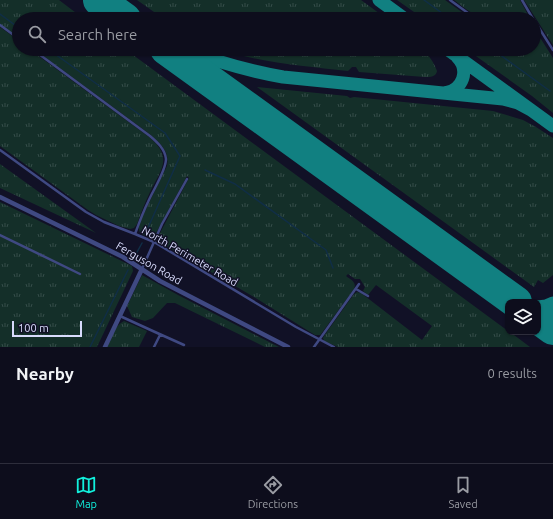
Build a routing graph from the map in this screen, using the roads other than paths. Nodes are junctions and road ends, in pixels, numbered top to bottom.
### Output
1 (450, 0) edge
2 (522, 0) edge
3 (466, 12) edge
4 (529, 12) edge
5 (0, 26) edge
6 (12, 34) edge
7 (542, 34) edge
8 (553, 50) edge
9 (41, 56) edge
10 (0, 150) edge
11 (187, 179) dead end
12 (0, 197) edge
13 (135, 234) junction
14 (0, 235) edge
15 (154, 242) junction
16 (142, 269) junction
17 (80, 274) dead end
18 (359, 284) dead end
19 (356, 288) junction
20 (368, 296) dead end
21 (120, 316) junction
22 (160, 335) junction
23 (319, 340) junction
24 (184, 345) dead end
25 (105, 347) edge
26 (154, 347) edge
27 (288, 347) edge
28 (314, 347) edge
29 (334, 347) edge

1 - 3 lane
2 - 4 lane
5 - 6 lane
7 - 8 lane
9 - 13 lane
10 - 13 lane, North Perimeter Road
11 - 15 lane
12 - 16 street, Ferguson Road
13 - 15 lane, North Perimeter Road
14 - 17 lane
15 - 16 lane
15 - 23 lane, North Perimeter Road
16 - 21 street
16 - 27 street, Ferguson Road
18 - 19 lane
19 - 20 lane
19 - 23 lane
21 - 22 lane
21 - 25 street
22 - 24 lane
22 - 26 lane
23 - 28 lane
23 - 29 lane, North Perimeter Road

